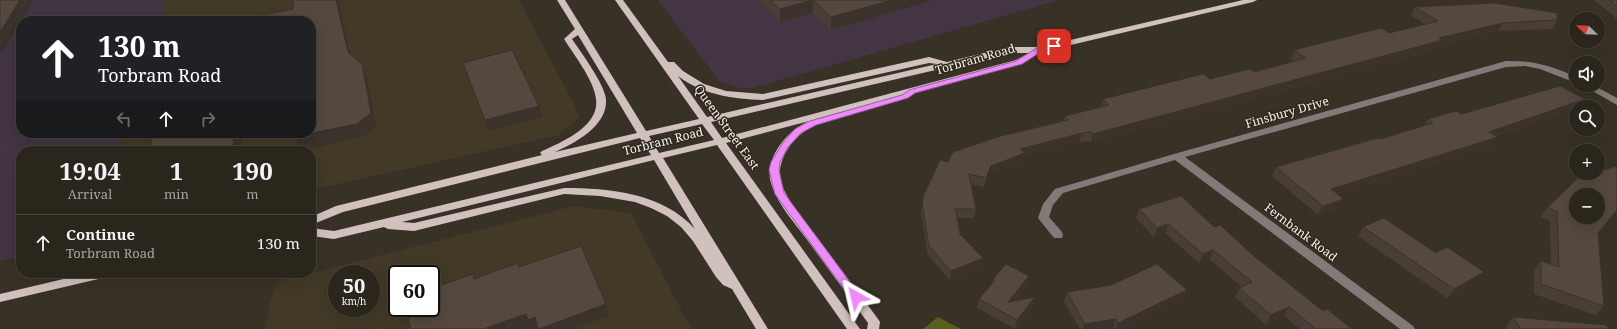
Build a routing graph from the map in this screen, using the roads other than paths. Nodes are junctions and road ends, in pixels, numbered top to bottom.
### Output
1 (561, 0) edge
2 (619, 0) edge
3 (1253, 0) edge
4 (579, 30) junction
5 (643, 34) junction
6 (1040, 50) junction
7 (948, 64) junction
8 (1569, 77) edge
9 (912, 92) junction
10 (1599, 92) edge
11 (1617, 102) edge
12 (705, 120) junction
13 (643, 135) junction
14 (720, 141) junction
15 (1177, 156) junction
16 (656, 157) junction
17 (471, 176) junction
18 (316, 219) edge
19 (378, 224) junction
20 (316, 233) edge
21 (1058, 235) dead end
22 (86, 278) edge
23 (737, 286) junction
24 (0, 298) edge
25 (762, 329) edge
26 (854, 329) edge
27 (873, 329) edge
28 (1409, 329) edge

1 - 4 main road
2 - 5 main road, Queen Street East
3 - 6 main road, Torbram Road
4 - 13 main road
4 - 17 main road
5 - 7 main road
5 - 12 main road, Queen Street East
6 - 7 main road, Torbram Road
6 - 9 main road, Torbram Road
7 - 12 main road, Torbram Road
8 - 15 street, Finsbury Drive
9 - 14 main road, Torbram Road
9 - 27 main road
10 - 11 street
12 - 13 main road, Torbram Road
12 - 14 main road, Queen Street East
13 - 16 main road
13 - 17 main road, Torbram Road
14 - 16 main road, Torbram Road
14 - 26 main road, Queen Street East
15 - 21 street, Finsbury Drive
15 - 28 street, Fernbank Road
16 - 19 main road, Torbram Road
16 - 23 main road
17 - 18 main road, Torbram Road
19 - 20 main road, Torbram Road
19 - 23 main road
22 - 24 main road
23 - 25 main road

